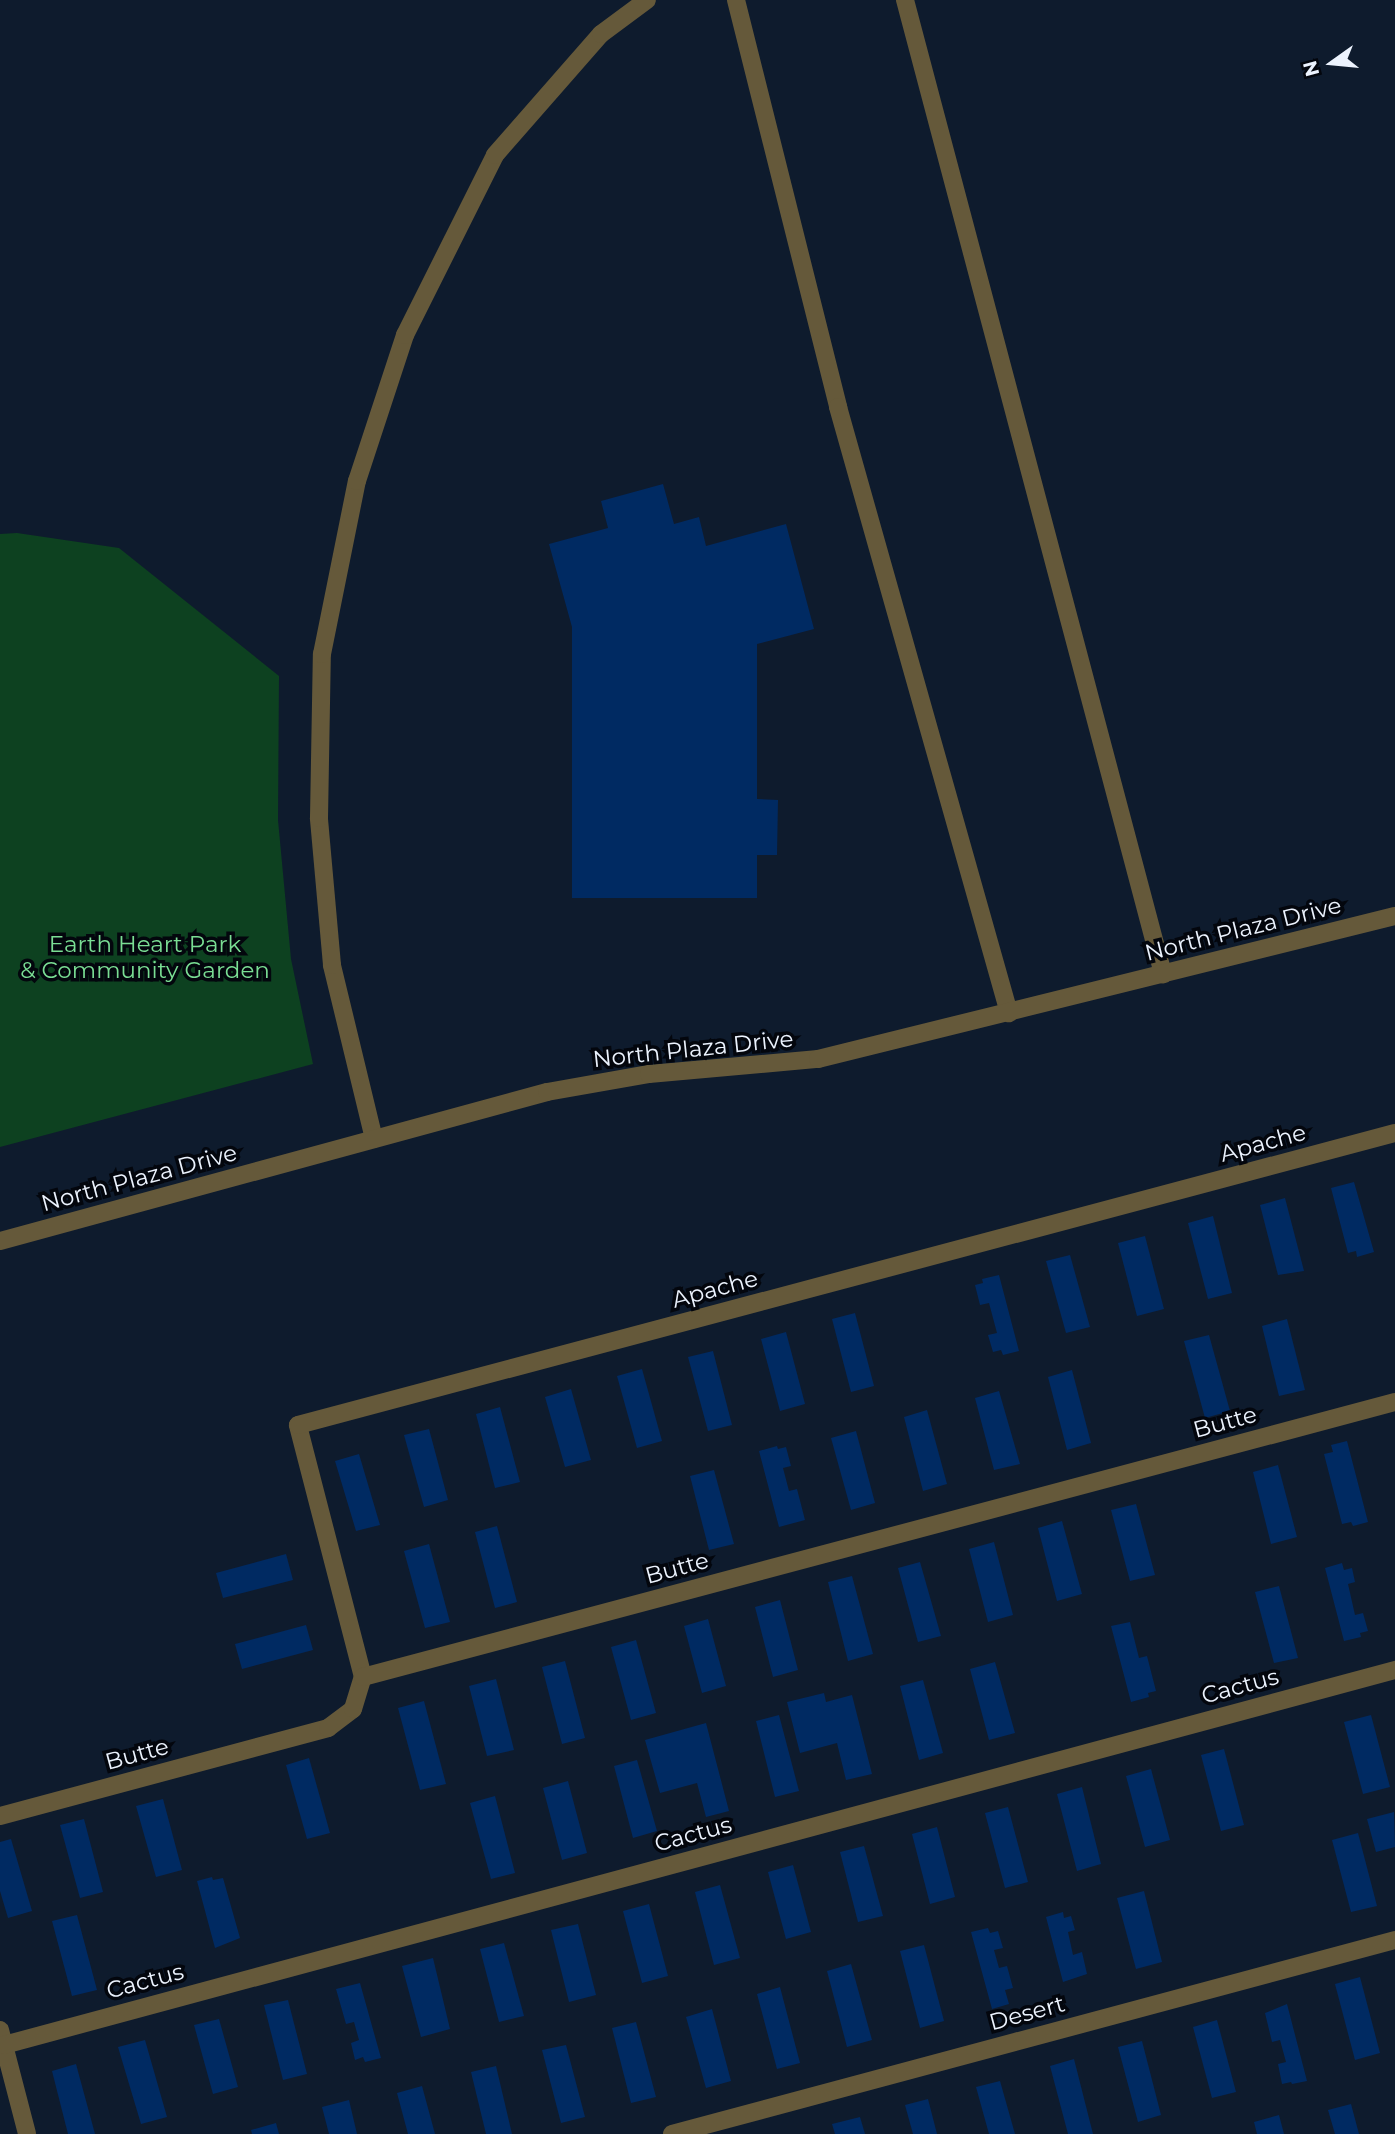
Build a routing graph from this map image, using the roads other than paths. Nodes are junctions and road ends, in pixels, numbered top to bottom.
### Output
1 (647, 0) edge
2 (736, 0) edge
3 (905, 0) edge
4 (1395, 915) edge
5 (1163, 974) junction
6 (1009, 1013) junction
7 (1395, 1133) edge
8 (374, 1139) junction
9 (0, 1241) edge
10 (1395, 1402) edge
11 (1395, 1670) edge
12 (363, 1677) junction
13 (0, 1816) edge
14 (1395, 1940) edge
15 (2, 2038) edge
16 (27, 2134) edge
17 (672, 2134) edge

1 - 8 street
2 - 6 street
3 - 5 street
4 - 5 street, North Plaza Drive
5 - 6 street, North Plaza Drive
6 - 8 street, North Plaza Drive
7 - 12 street, Apache
8 - 9 street, North Plaza Drive
10 - 12 street, Butte
11 - 15 street, Cactus
12 - 13 street, Butte
14 - 17 street, Desert
15 - 16 street

